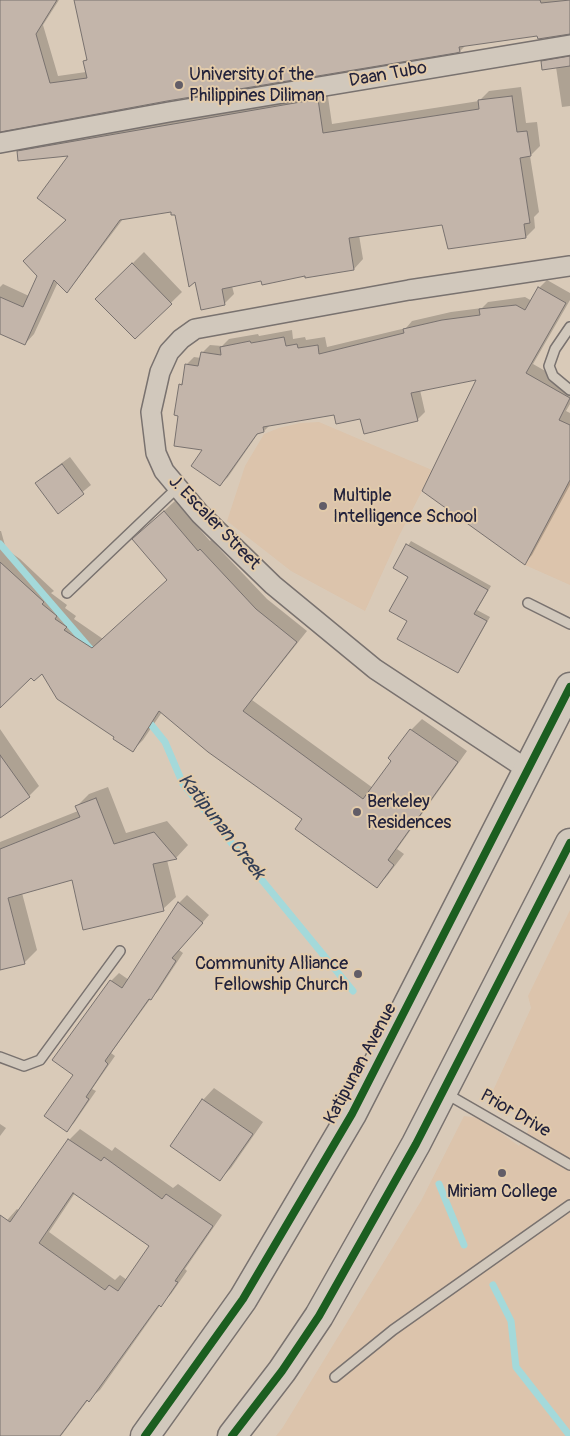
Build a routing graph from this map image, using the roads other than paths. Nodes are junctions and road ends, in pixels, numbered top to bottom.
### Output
1 (570, 44) edge
2 (0, 144) edge
3 (570, 266) edge
4 (570, 327) edge
5 (570, 390) edge
6 (177, 488) junction
7 (67, 593) dead end
8 (528, 603) dead end
9 (570, 624) edge
10 (570, 686) edge
11 (528, 770) junction
12 (570, 843) edge
13 (120, 951) dead end
14 (0, 1056) edge
15 (443, 1091) junction
16 (570, 1166) edge
17 (570, 1205) edge
18 (335, 1377) dead end
19 (145, 1436) edge
20 (232, 1436) edge

1 - 2 street, Daan Tubo
3 - 6 street, J. Escaler Street
4 - 5 lane
6 - 7 lane
6 - 11 street, J. Escaler Street
8 - 9 lane
10 - 11 main road, Katipunan Avenue
11 - 19 main road, Katipunan Avenue
12 - 15 main road
13 - 14 lane
15 - 16 lane, Prior Drive
15 - 20 main road
17 - 18 lane

